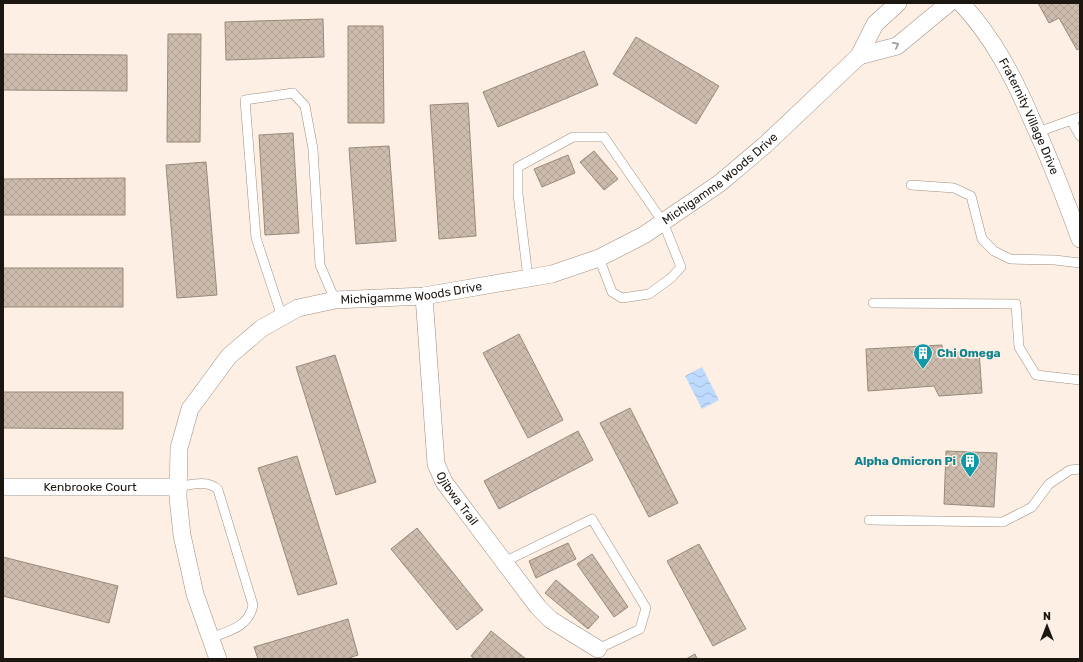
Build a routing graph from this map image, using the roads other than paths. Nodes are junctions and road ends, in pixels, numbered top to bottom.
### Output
1 (898, 3) edge
2 (950, 3) edge
3 (961, 3) edge
4 (859, 56) junction
5 (1080, 117) edge
6 (1071, 120) junction
7 (1038, 132) junction
8 (1080, 136) edge
9 (912, 185) dead end
10 (663, 222) junction
11 (1080, 238) edge
12 (600, 258) junction
13 (1080, 263) edge
14 (528, 278) junction
15 (424, 296) junction
16 (334, 300) junction
17 (874, 303) dead end
18 (282, 317) junction
19 (1080, 380) edge
20 (1080, 469) edge
21 (3, 486) edge
22 (178, 487) junction
23 (869, 520) dead end
24 (504, 562) junction
25 (210, 638) junction
26 (598, 649) joint
27 (218, 659) edge

1 - 4 street, Michigamme Woods Drive
4 -> 2 street, Michigamme Woods Drive
3 - 7 street, Fraternity Village Drive
4 - 10 street, Michigamme Woods Drive
5 - 6 lane
6 - 7 lane
6 - 8 lane
7 - 11 street, Fraternity Village Drive
9 - 13 lane
10 - 12 street, Michigamme Woods Drive
10 - 12 lane
10 - 14 lane
12 - 14 street, Michigamme Woods Drive
14 - 15 street, Michigamme Woods Drive
15 - 16 street, Michigamme Woods Drive
15 - 24 street, Ojibwa Trail
16 - 18 street, Michigamme Woods Drive
16 - 18 lane
17 - 19 lane
18 - 22 street, Michigamme Woods Drive
20 - 23 lane
21 - 22 street, Kenbrooke Court
22 - 25 street, Michigamme Woods Drive
22 - 25 lane
24 - 26 street, Ojibwa Trail
24 - 26 lane
25 - 27 street, Michigamme Woods Drive

